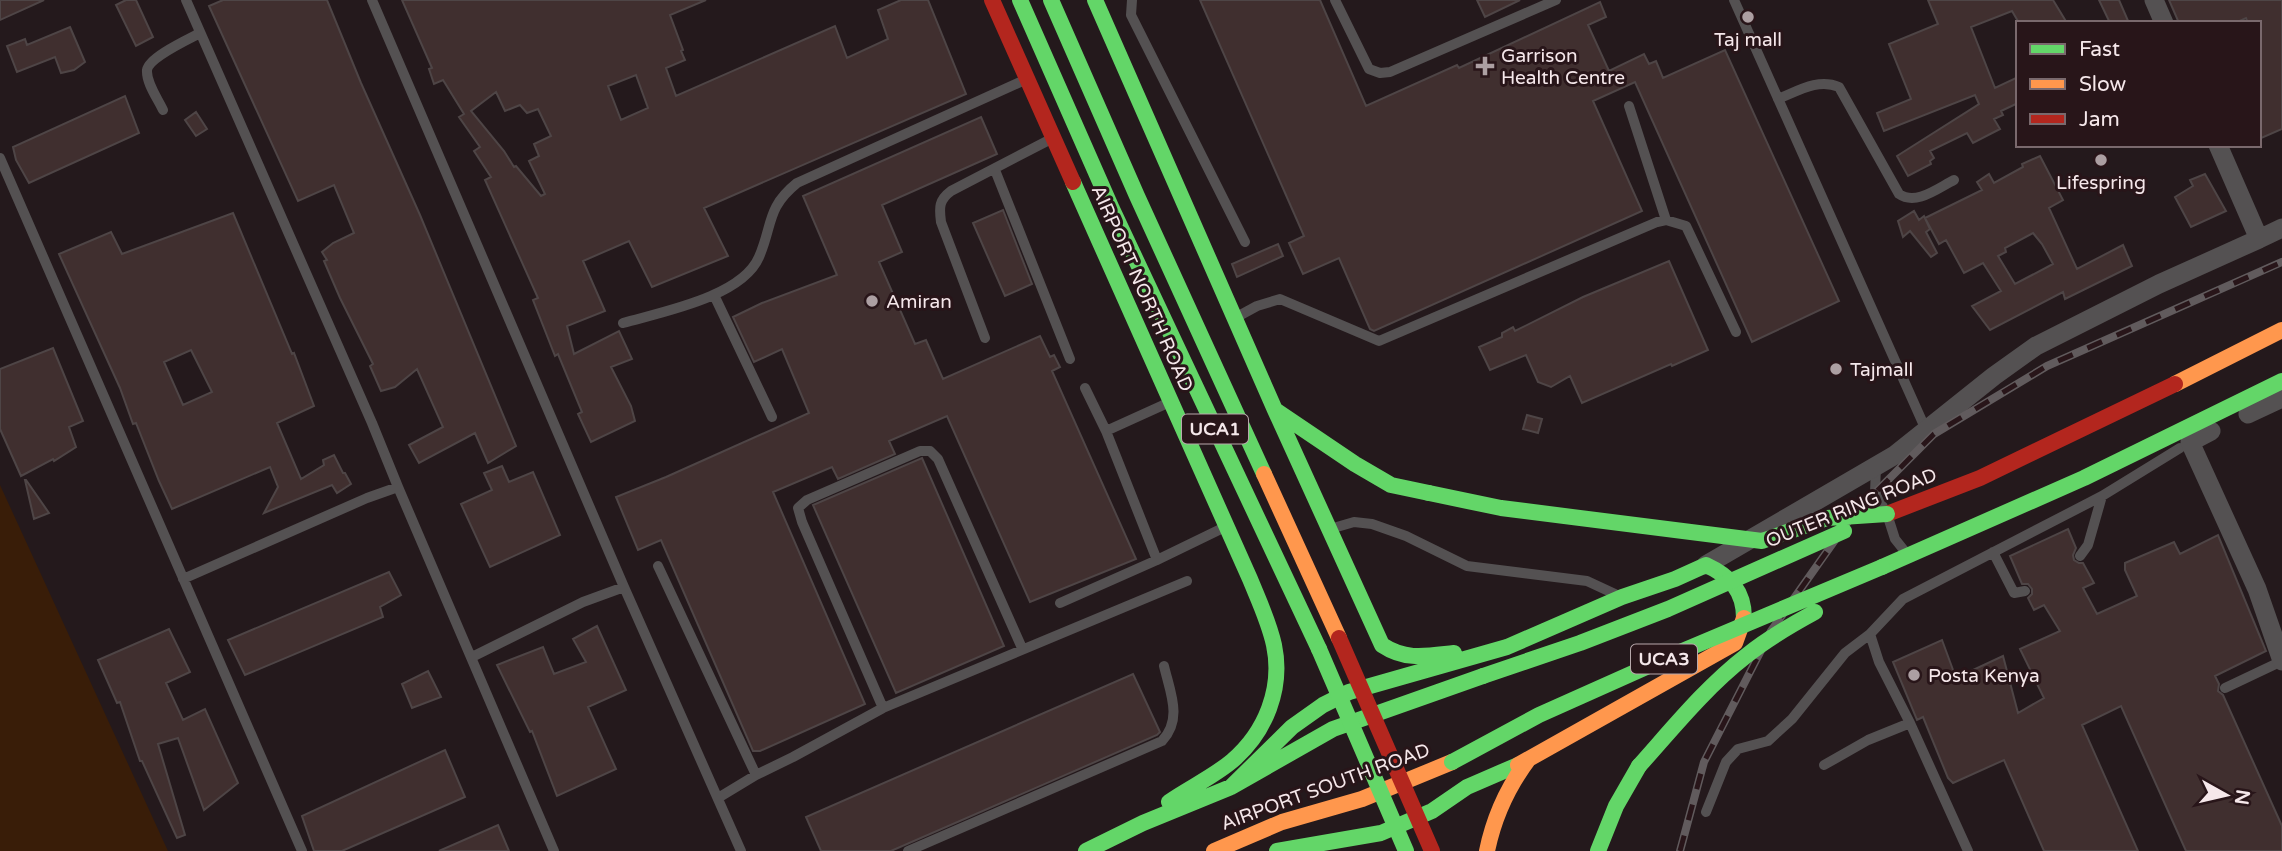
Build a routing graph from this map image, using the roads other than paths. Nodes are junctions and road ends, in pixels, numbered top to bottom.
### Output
1 (372, 0) edge
2 (992, 0) edge
3 (1020, 0) edge
4 (1051, 0) edge
5 (1095, 0) edge
6 (1132, 0) edge
7 (1335, 0) edge
8 (1556, 0) edge
9 (1734, 0) edge
10 (2154, 0) edge
11 (188, 1) edge
12 (2163, 21) edge
13 (200, 33) junction
14 (1028, 79) junction
15 (1778, 99) junction
16 (1629, 106) dead end
17 (163, 110) dead end
18 (1054, 138) junction
19 (2219, 147) edge
20 (0, 158) edge
21 (995, 170) junction
22 (1954, 180) dead end
23 (1666, 220) junction
24 (2282, 228) edge
25 (2259, 239) junction
26 (1245, 242) dead end
27 (714, 295) junction
28 (1235, 318) junction
29 (623, 323) dead end
30 (2282, 330) edge
31 (1736, 332) dead end
32 (985, 338) dead end
33 (1070, 359) dead end
34 (2282, 381) edge
35 (1086, 388) dead end
36 (2282, 398) edge
37 (1171, 401) junction
38 (1275, 410) junction
39 (772, 416) dead end
40 (1926, 430) junction
41 (1106, 431) junction
42 (2190, 442) junction
43 (1876, 465) junction
44 (398, 487) junction
45 (2102, 496) junction
46 (1886, 514) junction
47 (1226, 526) junction
48 (1329, 529) junction
49 (1993, 552) junction
50 (1909, 556) junction
51 (2080, 556) dead end
52 (1157, 560) junction
53 (1706, 565) junction
54 (658, 566) dead end
55 (1882, 567) junction
56 (184, 579) junction
57 (1187, 581) dead end
58 (624, 587) junction
59 (2025, 591) dead end
60 (1622, 597) junction
61 (1060, 603) dead end
62 (1870, 634) junction
63 (1507, 647) junction
64 (1022, 648) junction
65 (472, 657) junction
66 (2282, 661) edge
67 (1164, 666) dead end
68 (2225, 688) dead end
69 (1426, 696) joint
70 (883, 708) junction
71 (1910, 723) junction
72 (1528, 760) junction
73 (1824, 765) dead end
74 (757, 775) junction
75 (1231, 787) junction
76 (718, 798) junction
77 (1706, 812) dead end
78 (1143, 823) junction
79 (302, 851) edge
80 (554, 851) edge
81 (741, 851) edge
82 (908, 851) edge
83 (1086, 851) edge
84 (1214, 851) edge
85 (1277, 851) edge
86 (1406, 851) edge
87 (1432, 851) edge
88 (1487, 851) edge
89 (1598, 851) edge
90 (1968, 851) edge

1 - 58 lane
2 - 14 main road, AIRPORT NORTH ROAD / UCA1
3 - 86 main road, AIRPORT NORTH ROAD / UCA1, bridge
4 - 87 main road, AIRPORT NORTH ROAD / UCA1, bridge
5 - 28 main road, UCA1
6 - 26 lane
7 - 8 lane
9 - 15 lane
10 - 12 street
11 - 13 lane
13 - 17 lane
13 - 44 lane
14 - 18 main road, AIRPORT NORTH ROAD / UCA1
14 - 27 lane
15 - 22 lane
15 - 40 lane
16 - 23 lane
18 - 21 lane
18 - 37 main road, AIRPORT NORTH ROAD / UCA1
19 - 25 street
20 - 56 lane
21 - 32 lane
21 - 33 lane
23 - 28 lane
23 - 31 lane
24 - 25 street
25 - 40 street
27 - 29 lane
27 - 39 lane
28 - 38 main road, UCA1
30 - 46 main road, OUTER RING ROAD / UCA3
34 - 50 main road, UCA3
35 - 41 lane
36 - 42 street
37 - 41 lane
37 - 47 main road, AIRPORT NORTH ROAD / UCA1
38 - 46 main road, bridge
38 - 48 main road, UCA1
40 - 43 street
41 - 52 lane
42 - 45 lane
42 - 66 street
43 - 46 lane
43 - 53 street
44 - 56 lane
44 - 65 lane
45 - 49 lane
45 - 51 lane
46 - 50 lane
46 - 69 main road, OUTER RING ROAD / UCA3, bridge
47 - 52 lane
47 - 78 main road, AIRPORT NORTH ROAD / UCA1
48 - 60 lane
48 - 63 main road, UCA1
49 - 59 lane
49 - 62 lane
50 - 55 main road, UCA3
52 - 61 lane
53 - 60 main road, UCA1
53 - 72 main road
54 - 74 lane
55 - 84 main road, AIRPORT SOUTH ROAD / UCA3, bridge
55 - 89 main road, bridge
56 - 79 lane
57 - 64 lane
58 - 65 lane
58 - 76 lane
60 - 63 main road, UCA1
62 - 71 lane
62 - 77 lane
63 - 75 main road
64 - 70 lane
64 - 70 lane
65 - 80 lane
66 - 68 lane
67 - 82 lane
69 - 75 main road, AIRPORT SOUTH ROAD / UCA3
70 - 74 lane
71 - 73 lane
71 - 90 lane
72 - 85 main road
72 - 88 main road
74 - 76 lane
75 - 78 main road, AIRPORT SOUTH ROAD / UCA3
76 - 81 lane
78 - 83 main road, AIRPORT SOUTH ROAD

